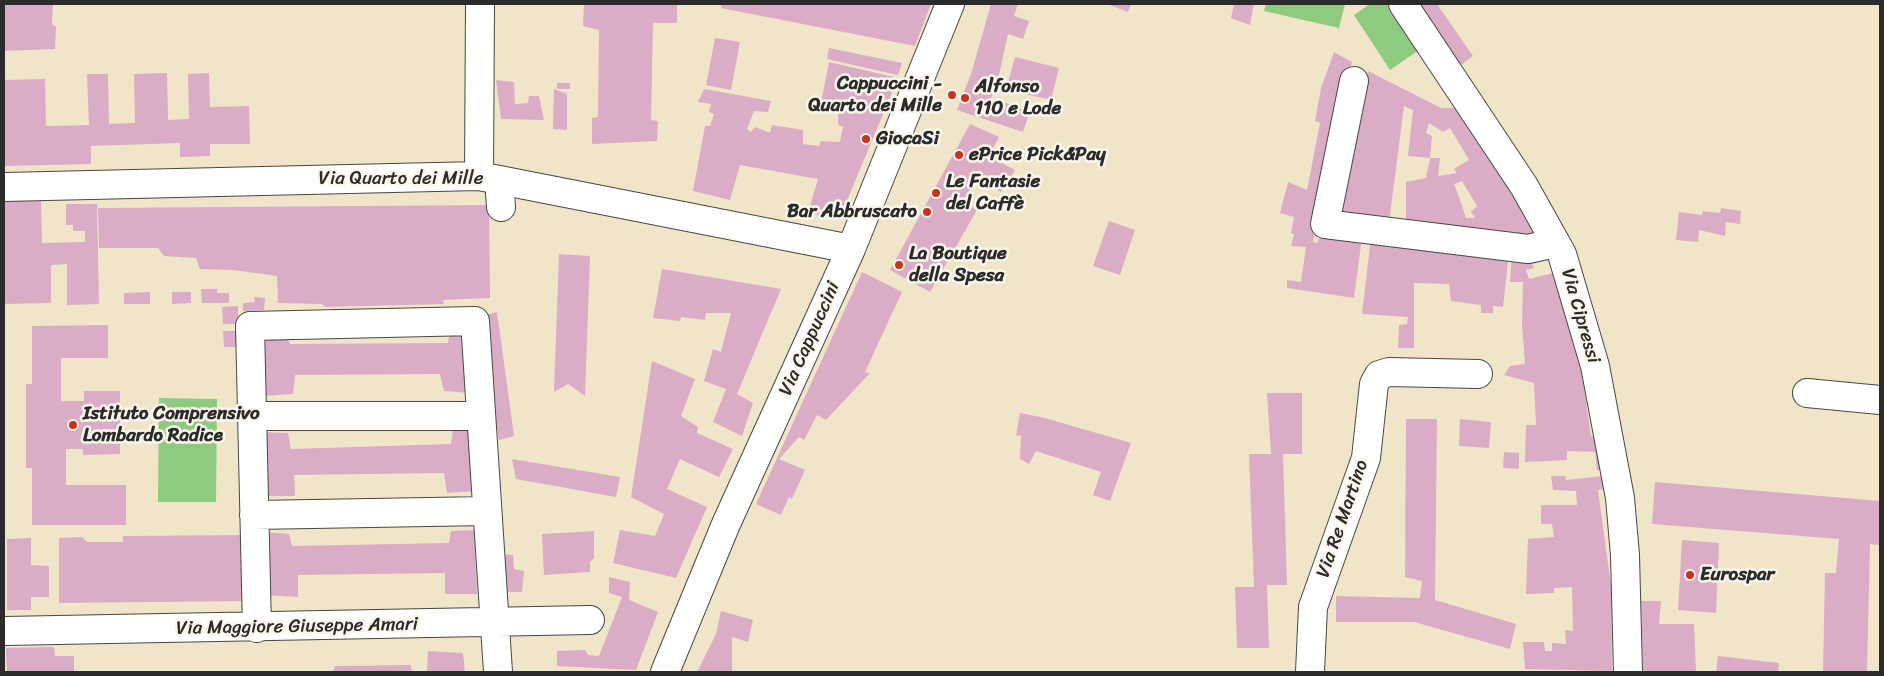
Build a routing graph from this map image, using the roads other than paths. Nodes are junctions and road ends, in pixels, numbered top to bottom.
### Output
1 (480, 4) edge
2 (950, 4) edge
3 (1403, 4) edge
4 (1354, 81) dead end
5 (489, 178) junction
6 (4, 187) edge
7 (501, 207) dead end
8 (1556, 243) junction
9 (851, 249) junction
10 (1478, 374) dead end
11 (1807, 393) dead end
12 (1880, 400) edge
13 (252, 416) junction
14 (482, 416) junction
15 (487, 511) junction
16 (254, 515) junction
17 (590, 620) dead end
18 (494, 623) junction
19 (257, 628) junction
20 (4, 631) edge
21 (498, 672) edge
22 (665, 672) edge
23 (1310, 672) edge
24 (1628, 672) edge

1 - 5 street
2 - 9 street, Via Cappuccini
3 - 8 street, Via Cipressi
4 - 8 street
5 - 6 street, Via Quarto dei Mille
5 - 7 street
5 - 9 street, Via Quarto dei Mille
8 - 24 street, Via Cipressi
9 - 22 street, Via Cappuccini
10 - 23 street, Via Re Martino
11 - 12 street
13 - 14 street
13 - 14 street
13 - 16 street
14 - 15 street
15 - 16 street
15 - 18 street
16 - 19 street
17 - 18 street, Via Maggiore Giuseppe Amari
18 - 19 street, Via Maggiore Giuseppe Amari
18 - 21 street
19 - 20 street, Via Maggiore Giuseppe Amari

